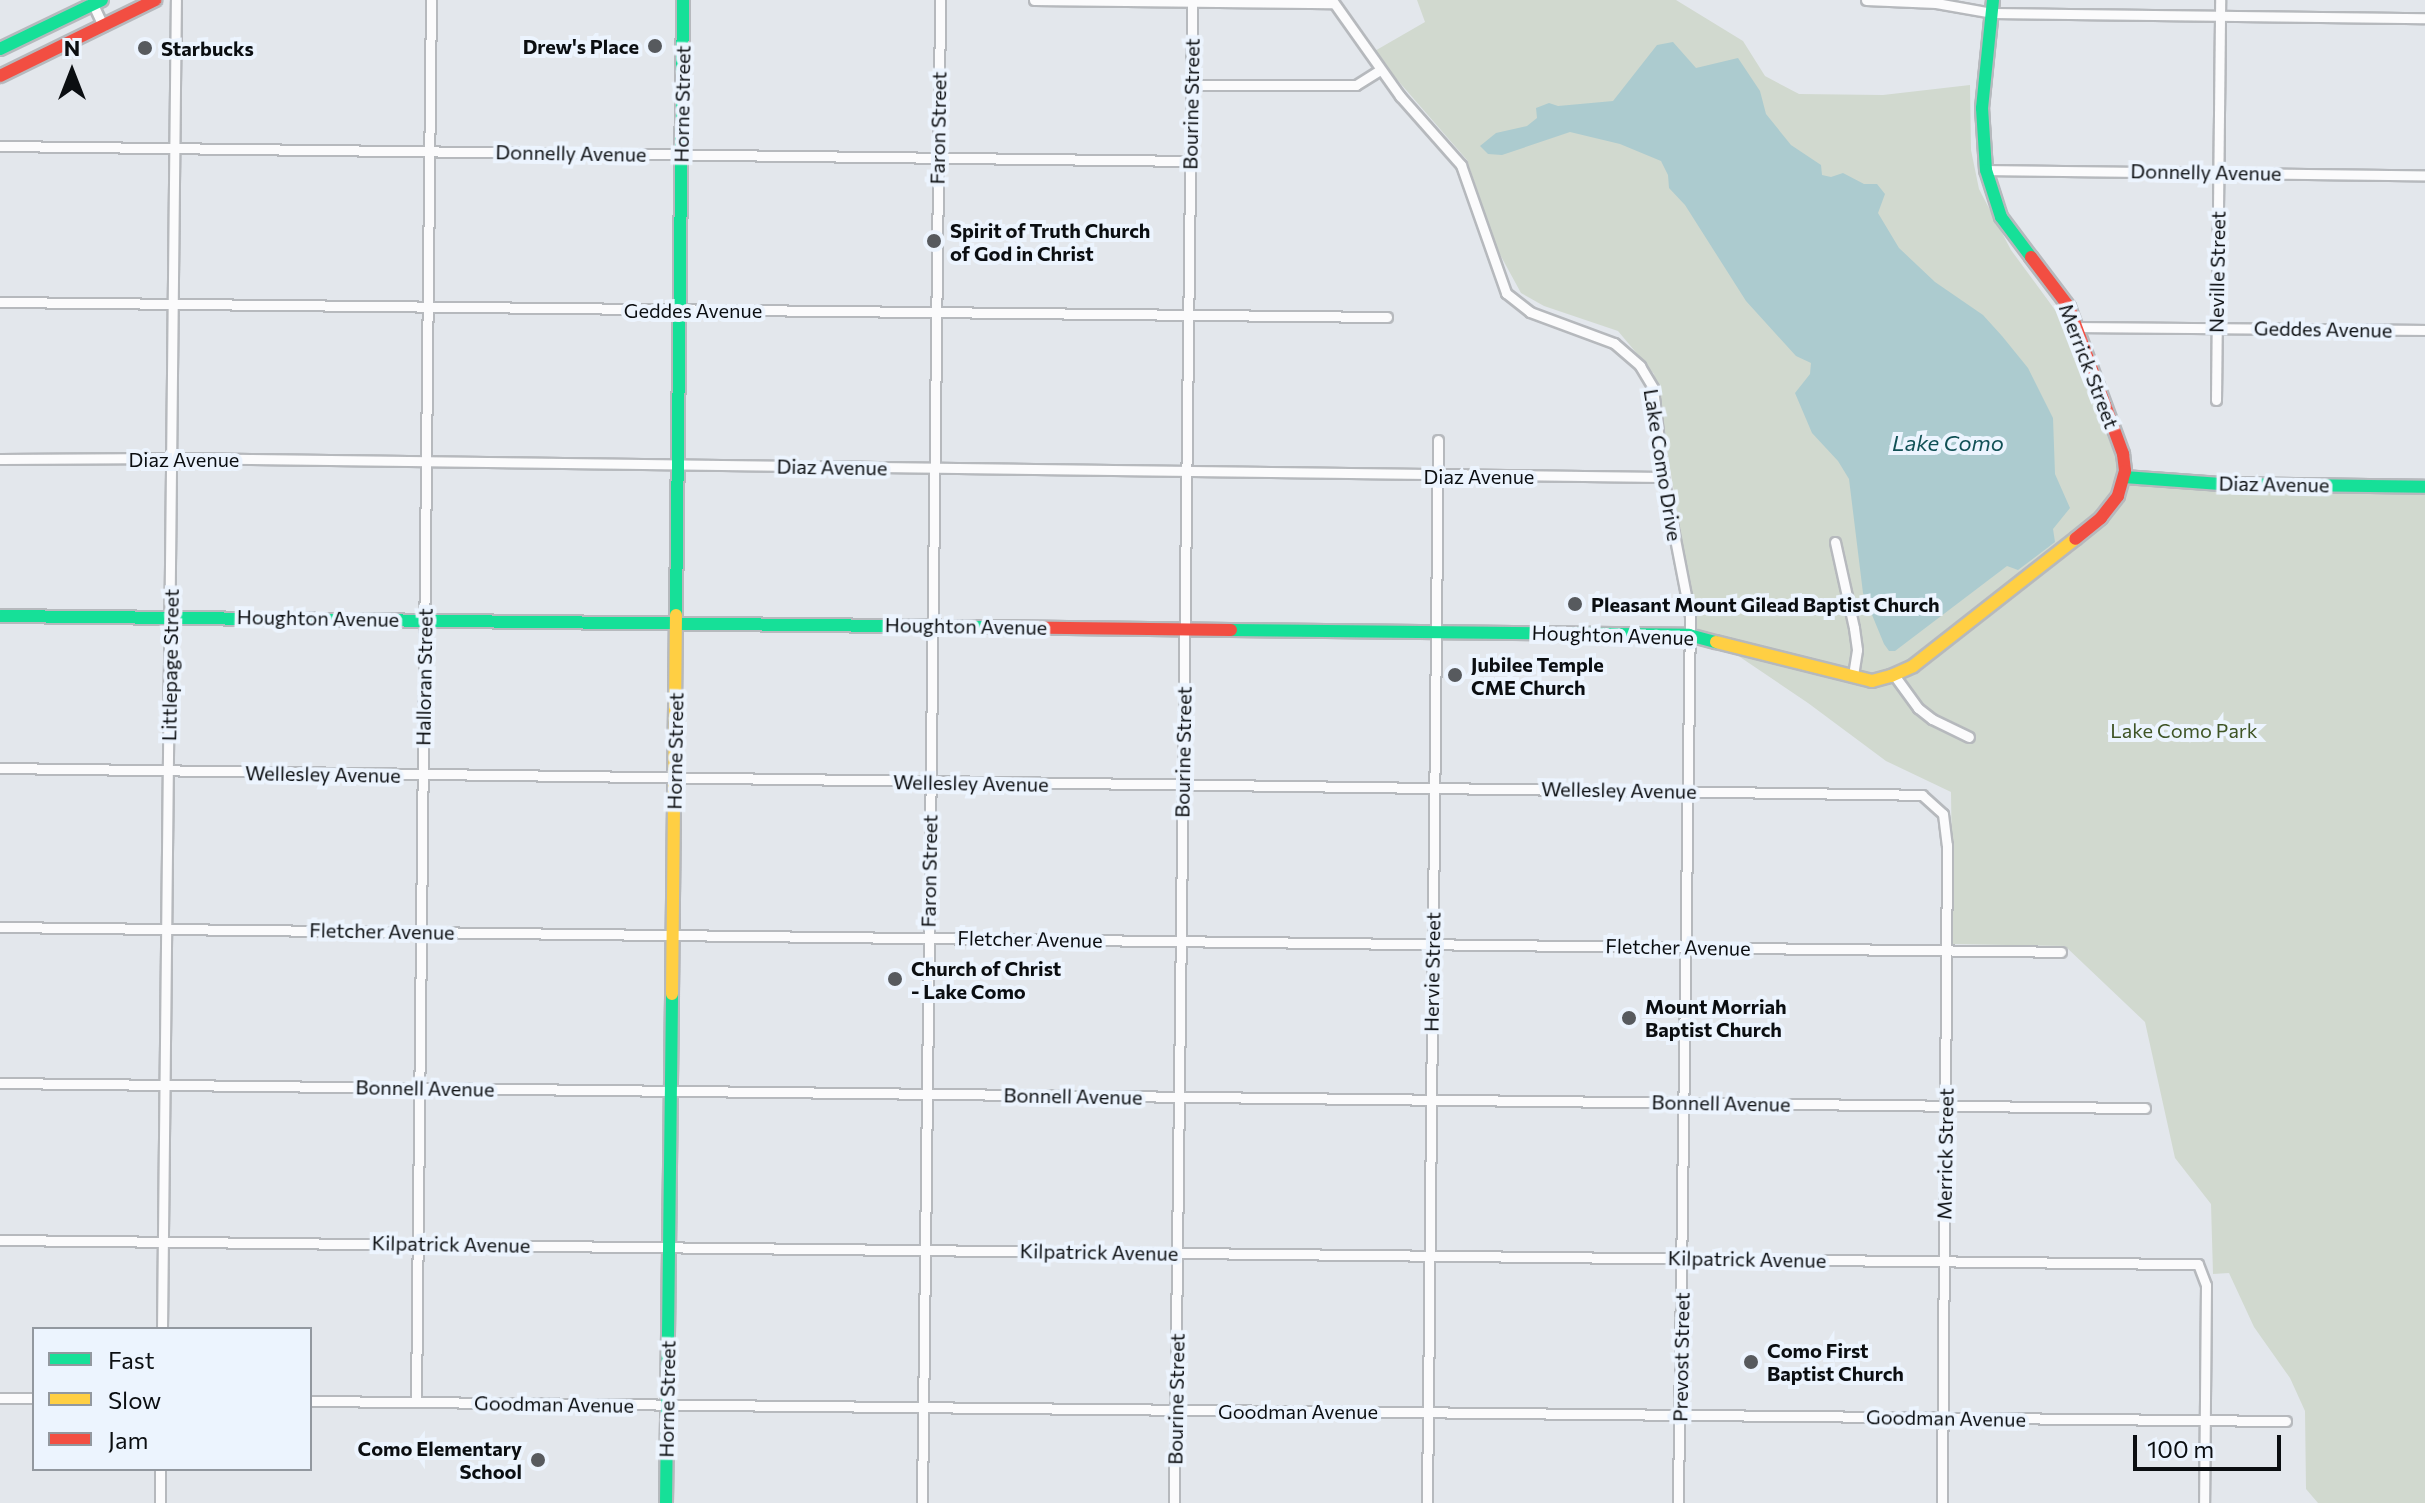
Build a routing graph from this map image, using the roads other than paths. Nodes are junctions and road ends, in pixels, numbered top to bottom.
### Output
1 (155, 0) edge
2 (176, 0) edge
3 (431, 0) edge
4 (683, 0) edge
5 (940, 0) edge
6 (1034, 0) edge
7 (1866, 0) edge
8 (2220, 0) edge
9 (96, 1) edge
10 (1192, 1) edge
11 (1332, 2) edge
12 (1993, 6) edge
13 (2220, 16) junction
14 (2425, 18) edge
15 (103, 26) junction
16 (0, 49) edge
17 (1380, 70) junction
18 (0, 76) edge
19 (1191, 85) junction
20 (0, 146) edge
21 (176, 148) junction
22 (429, 151) junction
23 (681, 155) junction
24 (938, 158) junction
25 (1191, 161) junction
26 (1986, 170) junction
27 (2218, 172) junction
28 (2425, 175) edge
29 (0, 302) edge
30 (174, 303) junction
31 (428, 306) junction
32 (680, 310) junction
33 (936, 310) junction
34 (1189, 315) junction
35 (1387, 317) dead end
36 (2076, 327) junction
37 (2217, 328) junction
38 (2425, 330) edge
39 (2216, 400) dead end
40 (1438, 440) dead end
41 (172, 458) junction
42 (0, 459) edge
43 (426, 462) junction
44 (678, 465) junction
45 (934, 469) junction
46 (1187, 473) junction
47 (1438, 476) junction
48 (1663, 477) junction
49 (2124, 477) junction
50 (2425, 487) edge
51 (1835, 542) dead end
52 (0, 616) edge
53 (170, 616) junction
54 (424, 619) junction
55 (676, 622) junction
56 (932, 625) junction
57 (1185, 628) junction
58 (1436, 631) junction
59 (1689, 635) junction
60 (1853, 675) junction
61 (1894, 675) junction
62 (1969, 737) dead end
63 (0, 768) edge
64 (168, 771) junction
65 (423, 775) junction
66 (674, 780) junction
67 (930, 782) junction
68 (1183, 786) junction
69 (1434, 788) junction
70 (1688, 791) junction
71 (1938, 806) joint
72 (0, 927) edge
73 (166, 928) junction
74 (421, 931) junction
75 (673, 934) junction
76 (929, 937) junction
77 (1181, 941) junction
78 (1433, 944) junction
79 (1686, 947) junction
80 (1948, 950) junction
81 (2061, 952) dead end
82 (0, 1083) edge
83 (165, 1085) junction
84 (419, 1088) junction
85 (671, 1091) junction
86 (927, 1094) junction
87 (1179, 1097) junction
88 (1431, 1100) junction
89 (1685, 1103) junction
90 (1946, 1106) junction
91 (2145, 1108) dead end
92 (0, 1240) edge
93 (163, 1241) junction
94 (417, 1244) junction
95 (669, 1247) junction
96 (925, 1250) junction
97 (1177, 1253) junction
98 (1429, 1256) junction
99 (1683, 1258) junction
100 (1944, 1261) junction
101 (162, 1327) edge
102 (0, 1398) edge
103 (32, 1398) edge
104 (312, 1401) edge
105 (416, 1402) junction
106 (667, 1405) junction
107 (923, 1407) junction
108 (1175, 1410) junction
109 (1428, 1411) junction
110 (1679, 1415) junction
111 (1942, 1418) junction
112 (2286, 1421) dead end
113 (2206, 1422) junction
114 (160, 1471) edge
115 (160, 1503) edge
116 (666, 1503) edge
117 (922, 1503) edge
118 (1174, 1503) edge
119 (1427, 1503) edge
120 (1678, 1503) edge
121 (1942, 1503) edge
122 (2204, 1503) edge

1 - 15 street
2 - 21 street, Littlepage Street
3 - 22 street, Halloran Street
4 - 23 street, Horne Street
5 - 24 street, Faron Street
6 - 10 street
7 - 12 street
8 - 13 street, Neville Street
9 - 15 street
9 - 16 street
10 - 11 street
10 - 19 street, Bourine Street
11 - 17 street, Lake Como Drive
12 - 13 street
12 - 26 street, Merrick Street
13 - 14 street
13 - 27 street, Neville Street
15 - 18 street
17 - 19 street
17 - 48 street, Lake Como Drive
19 - 25 street, Bourine Street
20 - 21 street, Donnelly Avenue
21 - 22 street, Donnelly Avenue
21 - 30 street, Littlepage Street
22 - 23 street, Donnelly Avenue
22 - 31 street, Halloran Street
23 - 24 street, Donnelly Avenue
23 - 32 street, Horne Street
24 - 25 street, Donnelly Avenue
24 - 33 street, Faron Street
25 - 34 street, Bourine Street
26 - 27 street, Donnelly Avenue
26 - 36 street, Merrick Street
27 - 28 street, Donnelly Avenue
27 - 37 street, Neville Street
29 - 30 street, Geddes Avenue
30 - 31 street, Geddes Avenue
30 - 41 street, Littlepage Street
31 - 32 street, Geddes Avenue
31 - 43 street, Halloran Street
32 - 33 street, Geddes Avenue
32 - 44 street, Horne Street
33 - 34 street, Geddes Avenue
33 - 45 street, Faron Street
34 - 35 street, Geddes Avenue
34 - 46 street, Bourine Street
36 - 37 street, Geddes Avenue
36 - 49 street, Merrick Street
37 - 38 street, Geddes Avenue
37 - 39 street, Neville Street
40 - 47 street, Hervie Street
41 - 42 street, Diaz Avenue
41 - 43 street, Diaz Avenue
41 - 53 street, Littlepage Street
43 - 44 street, Diaz Avenue
43 - 54 street, Halloran Street
44 - 45 street, Diaz Avenue
44 - 55 street, Horne Street
45 - 46 street, Diaz Avenue
45 - 56 street, Faron Street
46 - 47 street, Diaz Avenue
46 - 57 street, Bourine Street
47 - 48 street, Diaz Avenue
47 - 58 street, Hervie Street
48 - 59 street, Lake Como Drive
49 - 50 street, Diaz Avenue
49 - 61 street, Houghton Avenue
51 - 60 street
52 - 53 street, Houghton Avenue
53 - 54 street, Houghton Avenue
53 - 64 street, Littlepage Street
54 - 55 street, Houghton Avenue
54 - 65 street, Halloran Street
55 - 56 street, Houghton Avenue
55 - 66 street, Horne Street
56 - 57 street, Houghton Avenue
56 - 67 street, Faron Street
57 - 58 street, Houghton Avenue
57 - 68 street, Bourine Street
58 - 59 street, Houghton Avenue
58 - 69 street, Hervie Street
59 - 60 street, Houghton Avenue
59 - 70 street, Prevost Street
60 - 61 street, Houghton Avenue
61 - 62 street
63 - 64 street, Wellesley Avenue
64 - 65 street, Wellesley Avenue
64 - 73 street, Littlepage Street
65 - 66 street, Wellesley Avenue
65 - 74 street, Halloran Street
66 - 67 street, Wellesley Avenue
66 - 75 street, Horne Street
67 - 68 street, Wellesley Avenue
67 - 76 street, Faron Street
68 - 69 street, Wellesley Avenue
68 - 77 street, Bourine Street
69 - 70 street, Wellesley Avenue
69 - 78 street, Hervie Street
70 - 71 street, Wellesley Avenue
70 - 79 street, Prevost Street
71 - 80 street, Merrick Street
72 - 73 street, Fletcher Avenue
73 - 74 street, Fletcher Avenue
73 - 83 street, Littlepage Street
74 - 75 street, Fletcher Avenue
74 - 84 street, Halloran Street
75 - 76 street, Fletcher Avenue
75 - 85 street, Horne Street
76 - 77 street, Fletcher Avenue
76 - 86 street, Faron Street
77 - 78 street, Fletcher Avenue
77 - 87 street, Bourine Street
78 - 79 street, Fletcher Avenue
78 - 88 street, Hervie Street
79 - 80 street, Fletcher Avenue
79 - 89 street, Prevost Street
80 - 81 street, Fletcher Avenue
80 - 90 street, Merrick Street
82 - 83 street, Bonnell Avenue
83 - 84 street, Bonnell Avenue
83 - 93 street, Littlepage Street
84 - 85 street, Bonnell Avenue
84 - 94 street, Halloran Street
85 - 86 street, Bonnell Avenue
85 - 95 street, Horne Street
86 - 87 street, Bonnell Avenue
86 - 96 street, Faron Street
87 - 88 street, Bonnell Avenue
87 - 97 street, Bourine Street
88 - 89 street, Bonnell Avenue
88 - 98 street, Hervie Street
89 - 90 street, Bonnell Avenue
89 - 99 street, Prevost Street
90 - 91 street, Bonnell Avenue
90 - 100 street, Merrick Street
92 - 93 street, Kilpatrick Avenue
93 - 94 street, Kilpatrick Avenue
93 - 101 street, Littlepage Street
94 - 95 street, Kilpatrick Avenue
94 - 105 street, Halloran Street
95 - 96 street, Kilpatrick Avenue
95 - 106 street, Horne Street
96 - 97 street, Kilpatrick Avenue
96 - 107 street, Faron Street
97 - 98 street, Kilpatrick Avenue
97 - 108 street, Bourine Street
98 - 99 street, Kilpatrick Avenue
98 - 109 street, Hervie Street
99 - 100 street, Kilpatrick Avenue
99 - 110 street, Prevost Street
100 - 111 street, Merrick Street
100 - 113 street, Kilpatrick Avenue
102 - 103 street
104 - 105 street, Goodman Avenue
105 - 106 street, Goodman Avenue
106 - 107 street, Goodman Avenue
106 - 116 street, Horne Street
107 - 108 street, Goodman Avenue
107 - 117 street, Faron Street
108 - 109 street, Goodman Avenue
108 - 118 street, Bourine Street
109 - 110 street, Goodman Avenue
109 - 119 street, Hervie Street
110 - 111 street, Goodman Avenue
110 - 120 street, Prevost Street
111 - 113 street, Goodman Avenue
111 - 121 street, Merrick Street
112 - 113 street, Goodman Avenue
113 - 122 street
114 - 115 street

